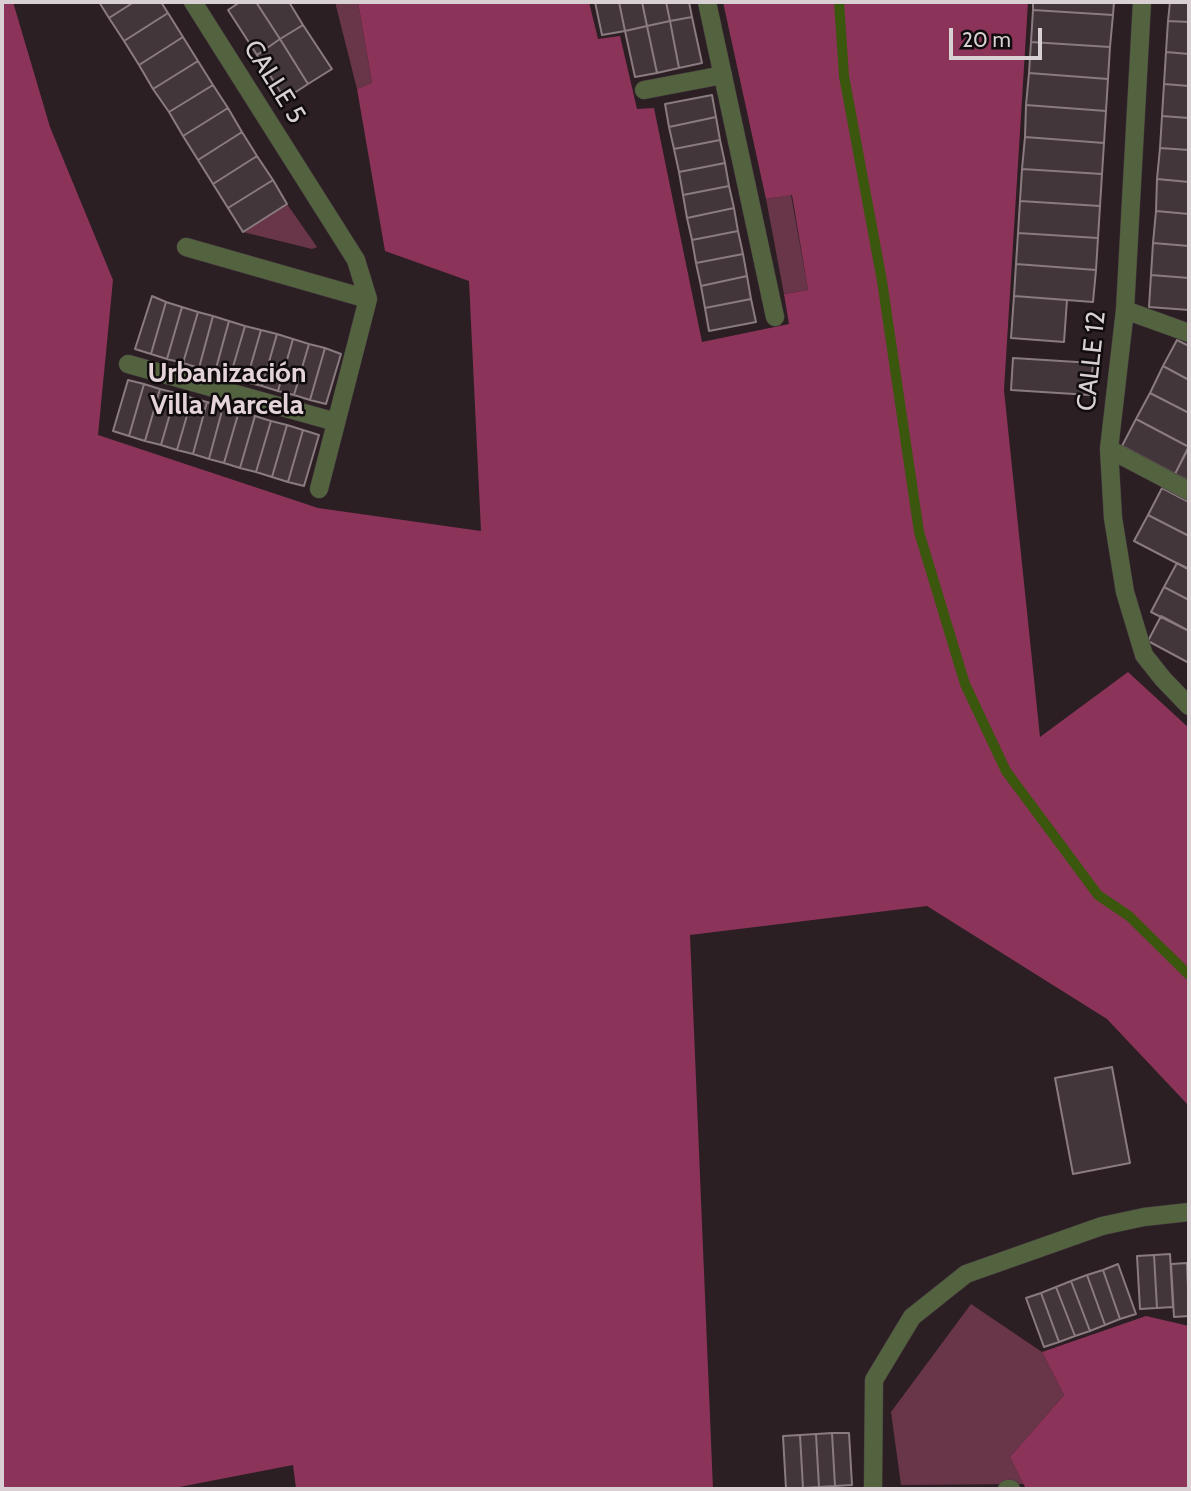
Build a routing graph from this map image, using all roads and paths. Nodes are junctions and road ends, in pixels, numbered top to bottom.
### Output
1 (192, 2) edge
2 (707, 2) edge
3 (1142, 2) edge
4 (723, 75) junction
5 (644, 90) dead end
6 (186, 247) dead end
7 (368, 299) junction
8 (1125, 310) junction
9 (775, 317) dead end
10 (1189, 333) edge
11 (128, 364) dead end
12 (336, 422) junction
13 (1109, 449) junction
14 (319, 489) dead end
15 (1189, 491) edge
16 (1189, 706) edge
17 (1189, 1212) edge
18 (873, 1489) edge

1 - 7 street, CALLE 5
2 - 4 street
3 - 8 street, CALLE 12
4 - 5 street
4 - 9 street
6 - 7 street
7 - 12 street
8 - 10 street
8 - 13 street, CALLE 12
11 - 12 street
12 - 14 street
13 - 15 street
13 - 16 street, CALLE 12
17 - 18 street

